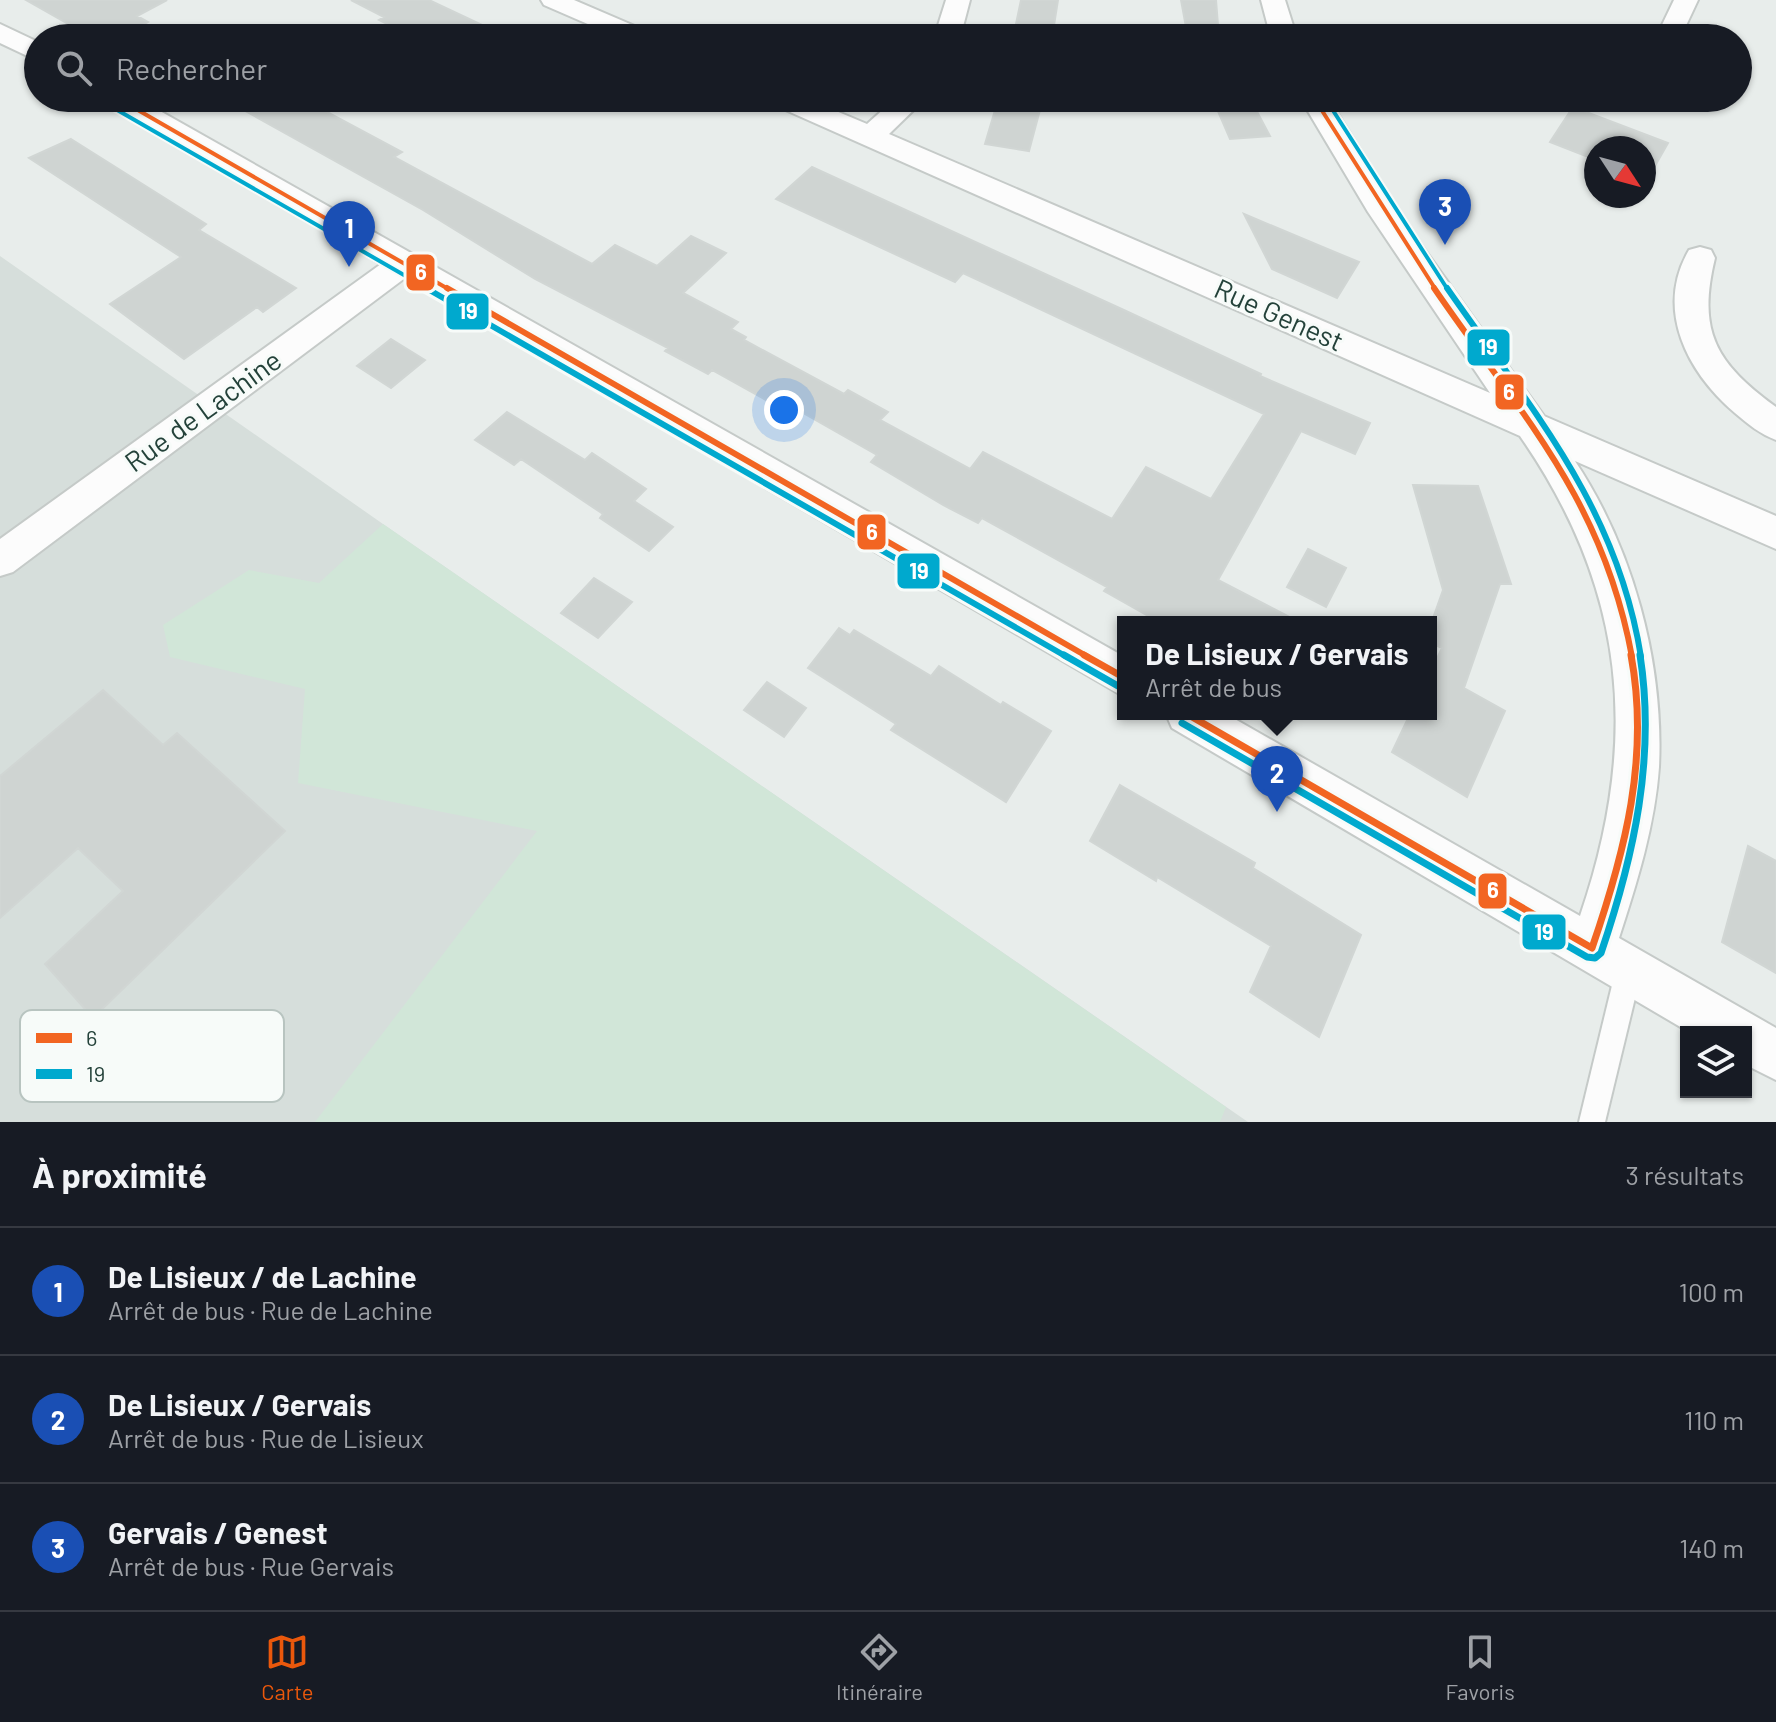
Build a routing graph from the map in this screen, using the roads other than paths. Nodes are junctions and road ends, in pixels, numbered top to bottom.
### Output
1 (553, 0) edge
2 (958, 0) edge
3 (1273, 0) edge
4 (1686, 0) edge
5 (609, 24) edge
6 (951, 24) edge
7 (1280, 24) edge
8 (1675, 24) edge
9 (0, 32) edge
10 (24, 45) edge
11 (142, 112) edge
12 (815, 112) edge
13 (897, 112) edge
14 (1322, 112) edge
15 (871, 136) junction
16 (1700, 258) dead end
17 (406, 262) junction
18 (1530, 425) junction
19 (1776, 426) edge
20 (1776, 533) edge
21 (0, 560) edge
22 (1117, 674) edge
23 (1197, 720) edge
24 (1611, 959) junction
25 (1726, 1026) edge
26 (1752, 1041) edge
27 (1776, 1055) edge
28 (1592, 1122) edge

1 - 5 street
2 - 6 street
3 - 7 street
4 - 8 street
9 - 10 street
11 - 17 street
12 - 15 street, Rue Genest
13 - 15 street
14 - 18 street
15 - 18 street, Rue Genest
16 - 19 street
17 - 21 street, Rue de Lachine
17 - 22 street
18 - 20 street, Rue Genest
18 - 24 street
23 - 24 street
24 - 25 street
24 - 28 lane
26 - 27 street

